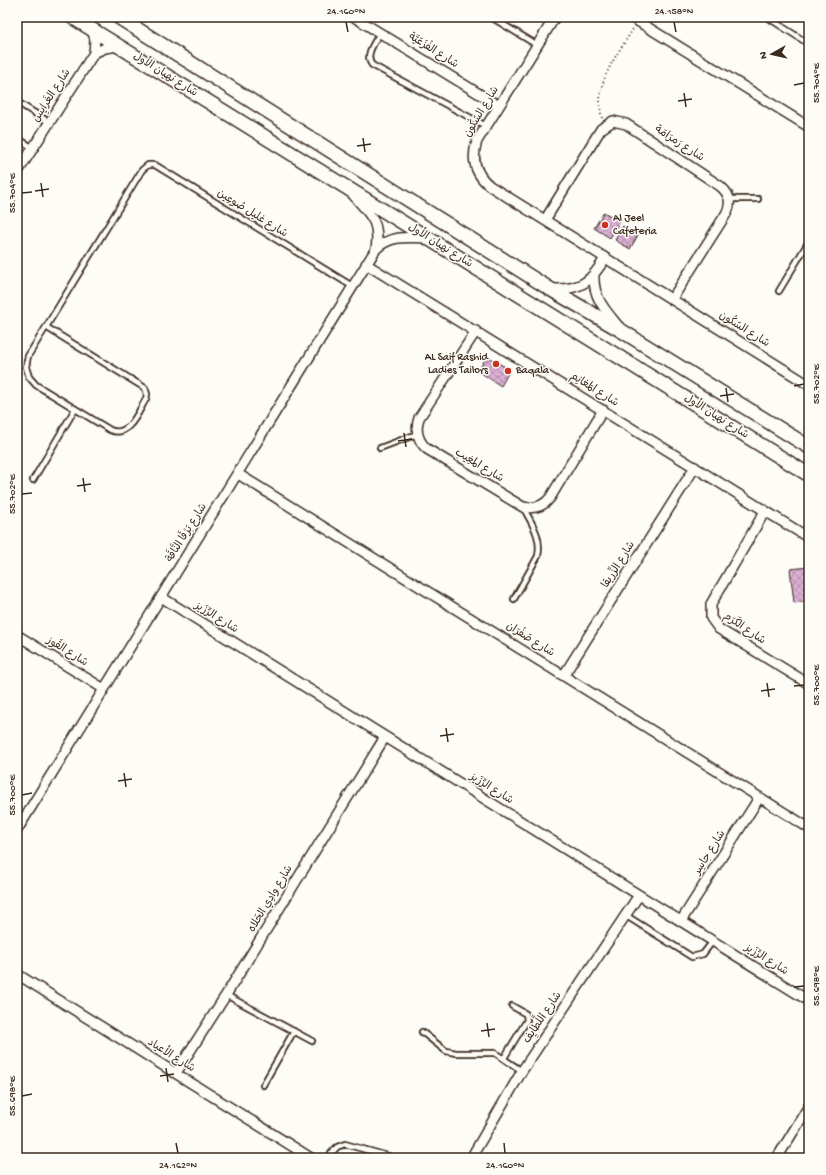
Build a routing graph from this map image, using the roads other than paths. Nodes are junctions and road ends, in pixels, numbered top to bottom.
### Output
1 (72, 17) edge
2 (118, 17) edge
3 (354, 17) edge
4 (491, 17) edge
5 (555, 17) edge
6 (767, 17) edge
7 (635, 19) edge
8 (92, 30) junction
9 (380, 33) junction
10 (809, 44) edge
11 (537, 45) junction
12 (118, 46) junction
13 (94, 54) junction
14 (17, 102) edge
15 (499, 106) junction
16 (49, 122) junction
17 (486, 126) junction
18 (809, 127) edge
19 (17, 138) edge
20 (32, 148) junction
21 (17, 173) edge
22 (347, 187) junction
23 (729, 198) junction
24 (758, 199) dead end
25 (545, 220) junction
26 (428, 238) junction
27 (809, 241) edge
28 (376, 249) junction
29 (605, 258) junction
30 (366, 264) junction
31 (594, 276) junction
32 (352, 286) junction
33 (550, 288) junction
34 (779, 291) dead end
35 (672, 299) junction
36 (46, 327) junction
37 (476, 331) junction
38 (622, 331) junction
39 (809, 385) edge
40 (75, 409) junction
41 (603, 410) junction
42 (417, 434) junction
43 (809, 447) edge
44 (380, 448) dead end
45 (694, 467) junction
46 (238, 474) junction
47 (809, 475) edge
48 (33, 480) dead end
49 (523, 507) junction
50 (765, 510) junction
51 (809, 538) edge
52 (161, 597) junction
53 (514, 599) dead end
54 (17, 635) edge
55 (564, 675) junction
56 (809, 684) edge
57 (104, 689) junction
58 (385, 737) junction
59 (759, 798) junction
60 (809, 828) edge
61 (17, 830) edge
62 (639, 895) junction
63 (626, 915) junction
64 (681, 921) junction
65 (713, 941) junction
66 (17, 974) edge
67 (226, 995) junction
68 (809, 1001) edge
69 (512, 1006) dead end
70 (294, 1031) junction
71 (422, 1032) dead end
72 (312, 1041) dead end
73 (504, 1058) junction
74 (522, 1071) junction
75 (176, 1073) junction
76 (263, 1085) dead end
77 (809, 1106) edge
78 (311, 1158) edge
79 (327, 1158) edge
80 (395, 1158) edge
81 (472, 1158) edge
82 (776, 1158) edge

1 - 8 main road, شارع نهيان الأول
2 - 33 main road, شارع نهيان الأول
3 - 9 street, شارع الفْزَعَيَّة
4 - 11 lane
5 - 11 street, شارع السُكُون
6 - 10 lane
7 - 18 street
8 - 12 main road, شارع نهيان الأول
8 - 13 street
9 - 15 street, شارع الفْزَعَيَّة
9 - 17 lane
11 - 15 street, شارع السُكُون
12 - 13 street
12 - 22 main road, شارع نهيان الأول
13 - 16 street, شارع الغَرايِس
14 - 16 lane
15 - 17 street, شارع السُكُون
16 - 20 street, شارع الغَرايِس
17 - 25 street, شارع السُكُون
19 - 20 lane
20 - 21 street, شارع الغَرايِس
22 - 26 main road, شارع نهيان الأول
22 - 28 street
23 - 24 lane
23 - 25 street, شارع رَمرَامَة
23 - 35 street
25 - 29 street, شارع السُكُون
26 - 28 street, شارع بَرْقَا النَّاقَة
26 - 47 main road, شارع نهيان الأول
27 - 34 lane
28 - 30 street, شارع بَرْقَا النَّاقَة
29 - 31 street
29 - 35 street, شارع السُكُون
30 - 32 street, شارع بَرْقَا النَّاقَة
30 - 37 street, شارع المَغانِم
31 - 33 street
31 - 38 street
32 - 36 lane, شارع غليل صُوعِين
32 - 46 street, شارع بَرْقَا النَّاقَة
33 - 38 main road, شارع نهيان الأول
35 - 39 street, شارع السُكُون
36 - 40 lane
36 - 40 lane
37 - 41 street, شارع المَغانِم
37 - 42 street
38 - 43 main road, شارع نهيان الأول
40 - 48 lane
41 - 45 street, شارع المَغانِم
41 - 49 street
42 - 44 lane
42 - 49 street, شارع المغِيب
45 - 50 street, شارع المَغانِم
45 - 55 street, شارع الزِّريقا
46 - 52 street, شارع بَرْقَا النَّاقَة
46 - 55 street, شارع صَفْرَان
49 - 53 lane
50 - 51 street, شارع المَغانِم
50 - 56 street, شارع الكَرَم
52 - 57 street, شارع بَرْقَا النَّاقَة
52 - 58 street, شارع الرِّزَيز
54 - 57 street, شارع القُوز
55 - 59 street, شارع صَفْرَان
57 - 61 street, شارع بَرْقَا النَّاقَة
58 - 62 street, شارع الرِّزَيز
58 - 67 street, شارع وادِي الحَلاه
59 - 60 street, شارع صَفْرَان
59 - 64 street, شارع جاسِر
62 - 63 street, شارع اللَّطايِف
62 - 64 street, شارع الرِّزَيز
63 - 65 lane
63 - 74 street, شارع اللَّطايِف
64 - 65 street, شارع الرِّزَيز
65 - 68 street, شارع الرِّزَيز
66 - 75 street, شارع الأعياد
67 - 70 lane
67 - 75 street, شارع وادِي الحَلاه
69 - 73 lane
70 - 72 lane
70 - 76 lane
71 - 73 lane
73 - 74 lane
74 - 81 street, شارع اللَّطايِف
75 - 78 street, شارع الأعياد
77 - 82 street
79 - 80 lane

